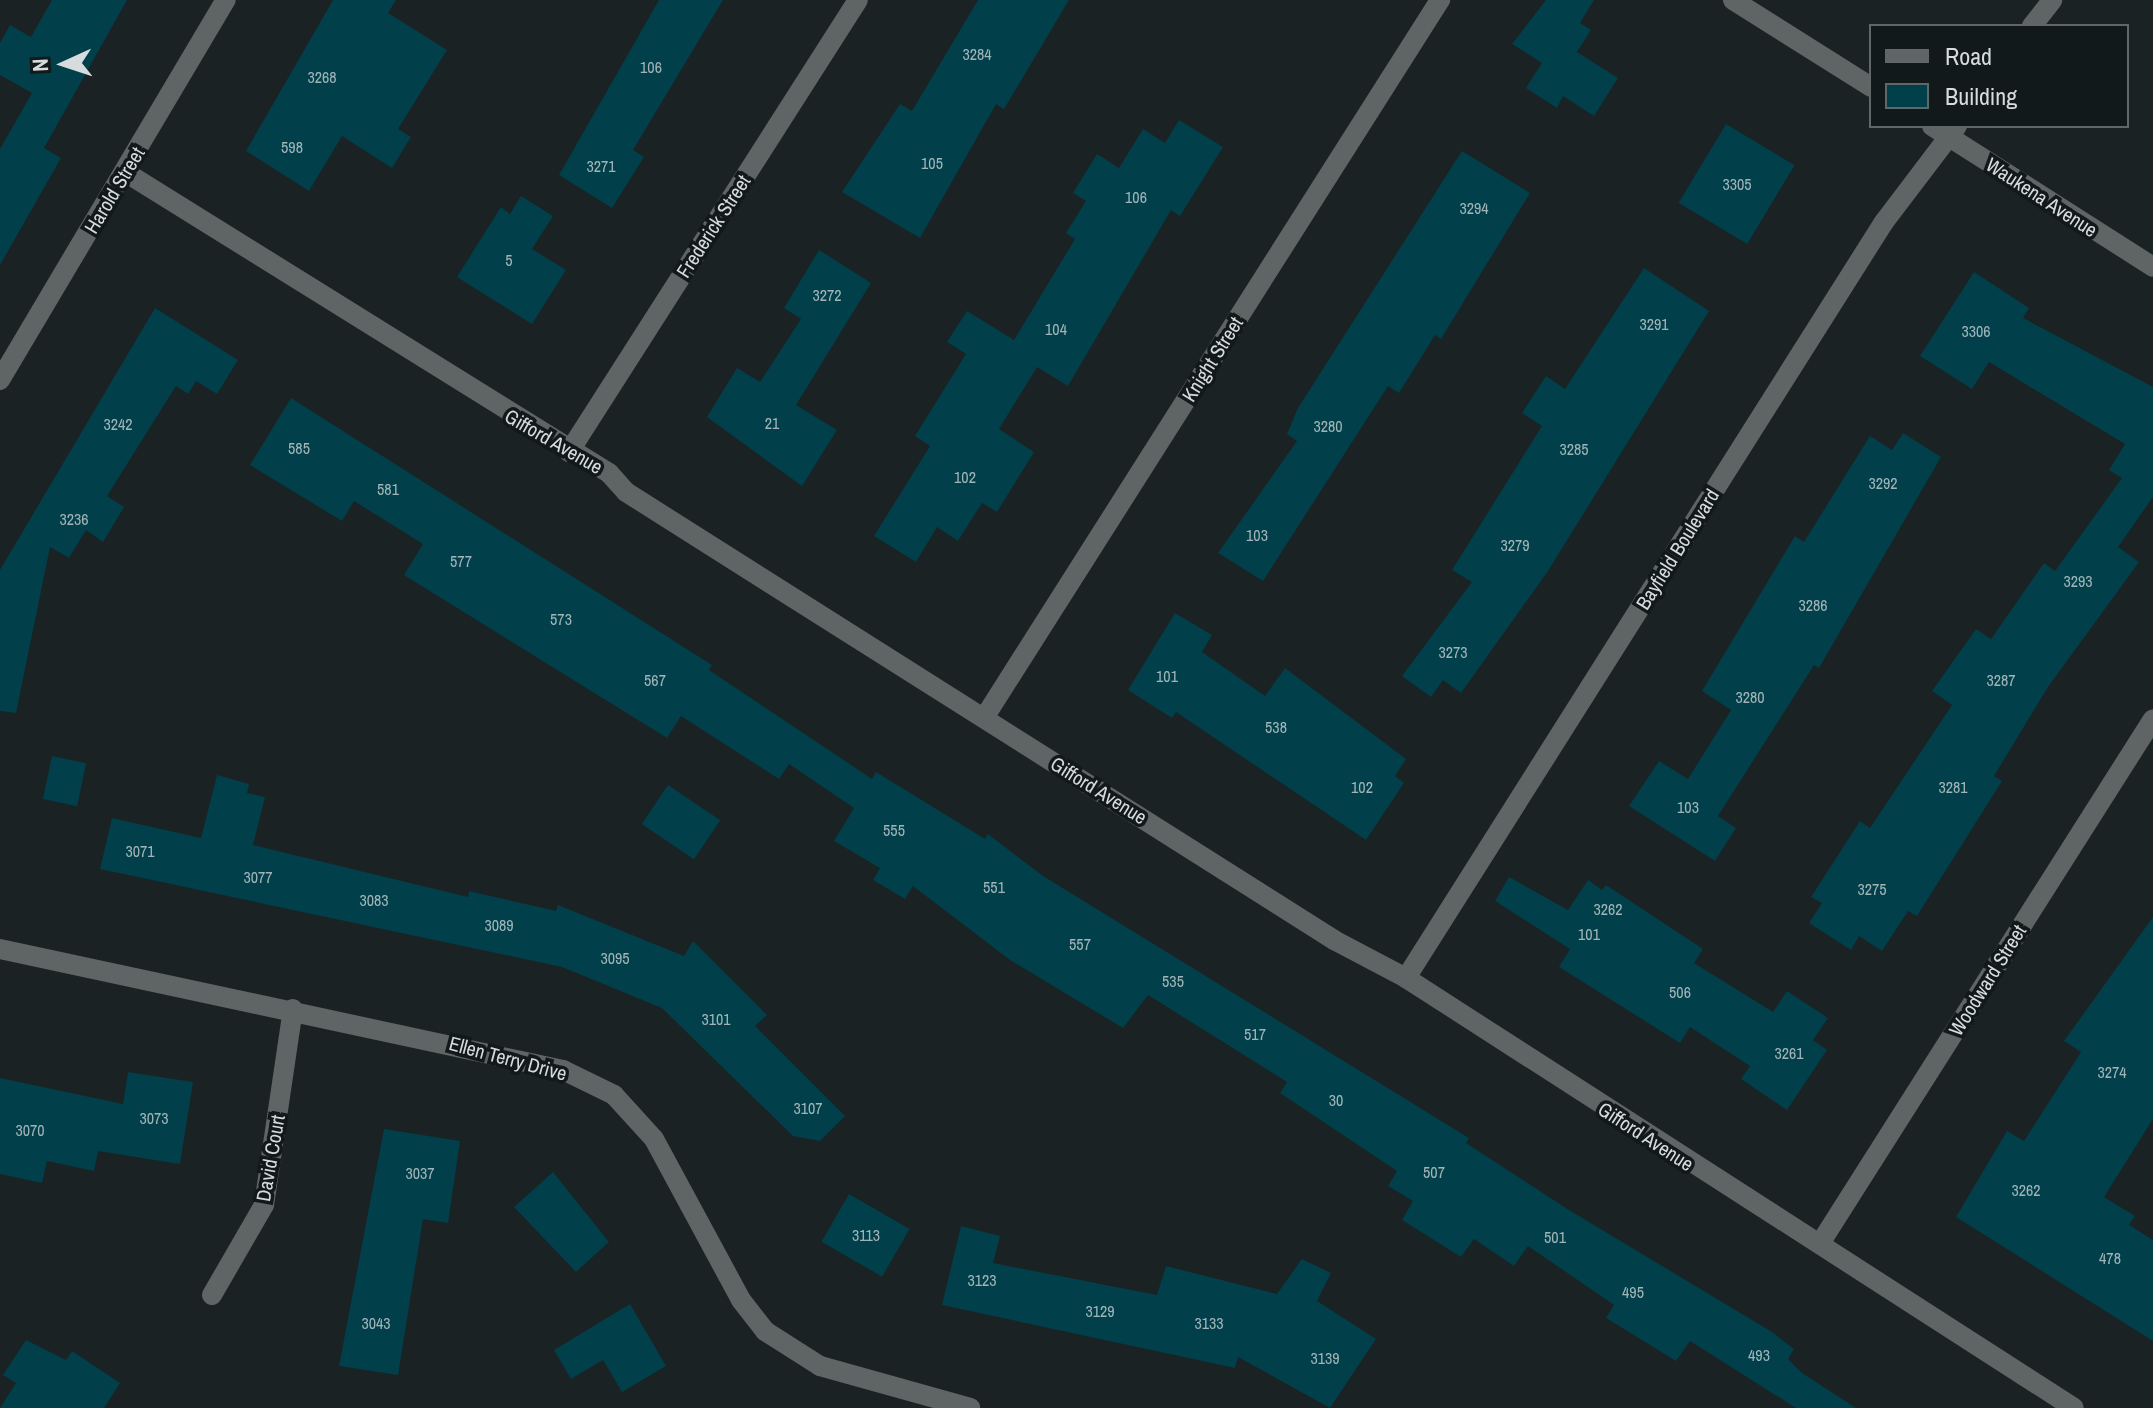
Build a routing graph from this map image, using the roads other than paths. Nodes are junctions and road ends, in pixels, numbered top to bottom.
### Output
1 (226, 0) edge
2 (858, 0) edge
3 (1440, 0) edge
4 (1733, 0) edge
5 (2052, 0) edge
6 (2034, 24) edge
7 (1869, 86) edge
8 (1946, 130) edge
9 (125, 172) junction
10 (2153, 267) edge
11 (0, 380) edge
12 (569, 452) junction
13 (984, 718) junction
14 (2153, 719) edge
15 (0, 949) edge
16 (1406, 978) junction
17 (293, 1009) junction
18 (1821, 1242) junction
19 (212, 1295) dead end
20 (970, 1408) edge
21 (2074, 1408) edge

1 - 9 street, Harold Street
2 - 12 street, Frederick Street
3 - 13 street, Knight Street
4 - 7 street
5 - 6 street
8 - 10 street, Waukena Avenue
8 - 16 street, Bayfield Boulevard
9 - 11 street, Harold Street
9 - 12 street, Gifford Avenue
12 - 13 street, Gifford Avenue
13 - 16 street, Gifford Avenue
14 - 18 street, Woodward Street
15 - 17 street, Ellen Terry Drive
16 - 18 street, Gifford Avenue
17 - 19 street, David Court
17 - 20 street, Ellen Terry Drive
18 - 21 street, Gifford Avenue

